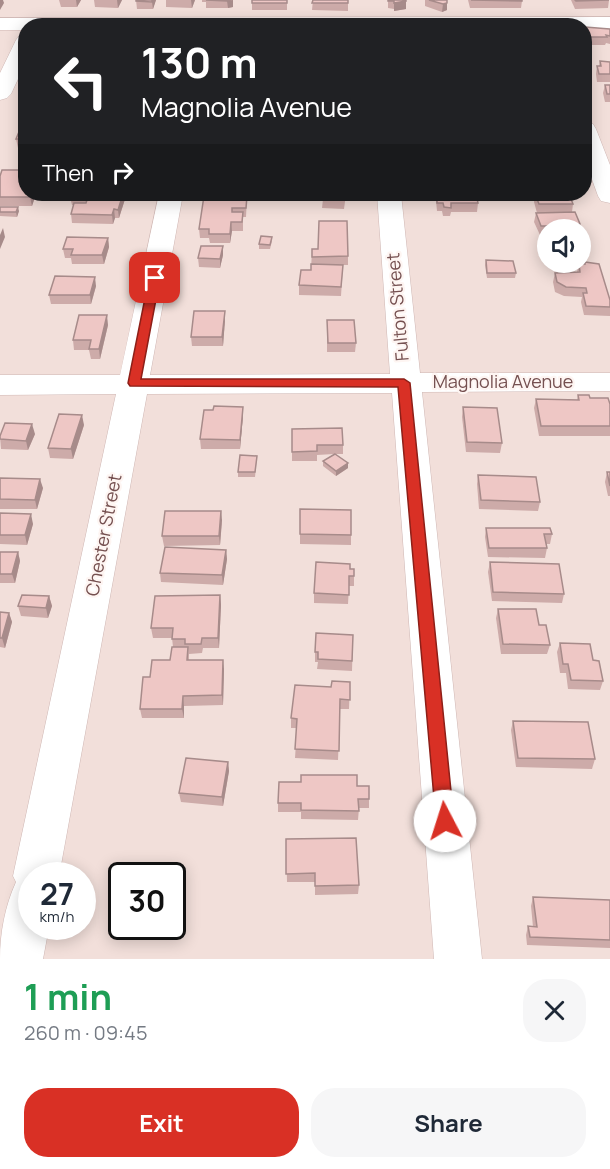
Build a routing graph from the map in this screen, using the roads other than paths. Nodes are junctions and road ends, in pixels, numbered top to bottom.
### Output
1 (592, 23) edge
2 (610, 23) edge
3 (0, 24) edge
4 (18, 24) edge
5 (18, 56) edge
6 (0, 94) edge
7 (592, 148) edge
8 (610, 196) edge
9 (170, 201) edge
10 (389, 201) edge
11 (610, 382) edge
12 (134, 383) junction
13 (404, 383) junction
14 (0, 385) edge
15 (39, 862) edge
16 (23, 940) edge
17 (19, 959) edge
18 (458, 959) edge

1 - 2 street
3 - 4 street
5 - 6 street
7 - 8 street
9 - 12 street, Chester Street
10 - 13 street, Fulton Street
11 - 13 street, Magnolia Avenue
12 - 13 street, Magnolia Avenue
12 - 14 street, Magnolia Avenue
12 - 15 street, Chester Street
13 - 18 street, Fulton Street
16 - 17 street

